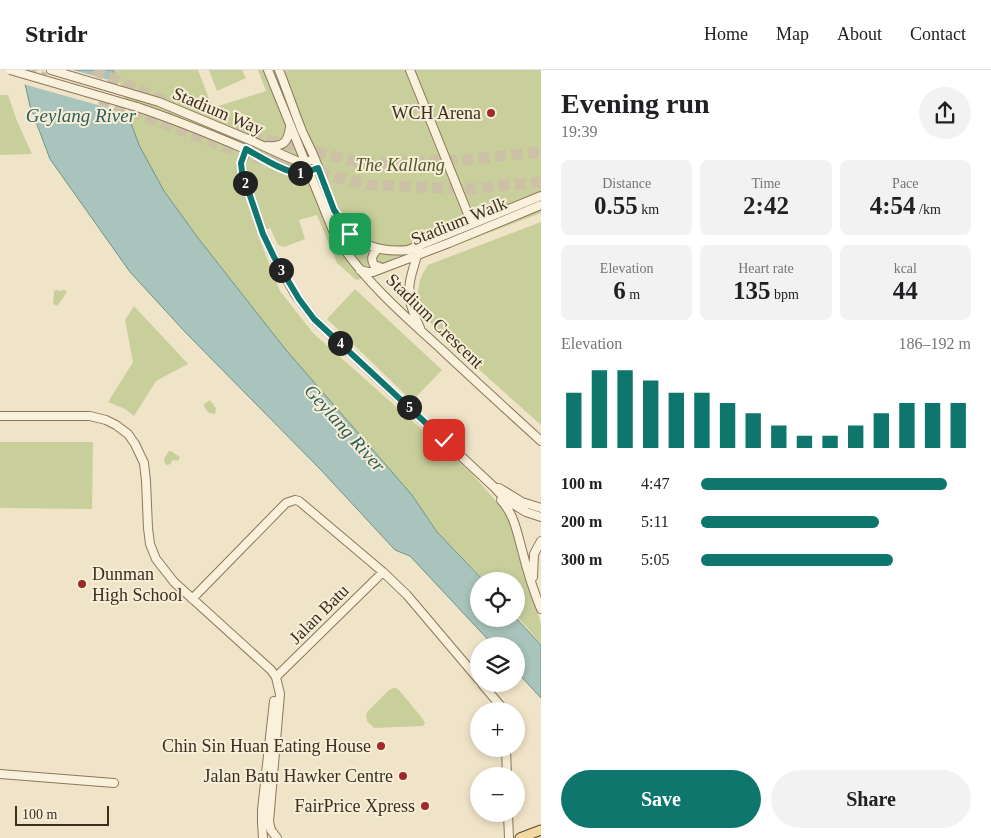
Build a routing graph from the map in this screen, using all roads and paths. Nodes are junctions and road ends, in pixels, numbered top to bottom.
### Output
1 (10, 70) edge
2 (51, 70) tunnel mouth
3 (268, 70) edge
4 (279, 70) edge
5 (410, 70) edge
6 (291, 126) junction
7 (265, 146) junction
8 (246, 149) junction
9 (315, 159) junction
10 (306, 163) junction
11 (318, 168) junction
12 (309, 172) junction
13 (541, 196) edge
14 (541, 205) edge
15 (472, 224) junction
16 (424, 244) junction
17 (378, 249) junction
18 (418, 254) junction
19 (382, 268) junction
20 (360, 270) junction
21 (422, 332) junction
22 (0, 416) edge
23 (541, 441) edge
24 (487, 480) junction
25 (541, 508) edge
26 (541, 517) edge
27 (541, 541) edge
28 (383, 572) junction
29 (532, 584) junction
30 (192, 599) junction
31 (541, 609) edge
32 (470, 669) edge
33 (276, 676) junction
34 (278, 688) junction
35 (489, 692) edge
36 (497, 702) edge
37 (0, 774) edge
38 (114, 783) dead end
39 (508, 822) edge
40 (541, 830) edge
41 (263, 838) edge
42 (277, 838) edge
43 (508, 838) edge
44 (520, 838) edge

1 - 8 street, Stadium Way, bridge
2 - 7 street, Stadium Way
3 - 6 street, Stadium Crescent
4 - 9 street, Stadium Walk
5 - 15 street, Stadium Walk
6 - 7 street
6 - 10 street, Stadium Crescent
7 - 10 street, Stadium Way
8 - 12 street, Stadium Way
8 - 24 street
9 - 10 street
9 - 11 street, Stadium Walk
10 - 12 street, Stadium Crescent
11 - 12 street
11 - 17 street, Stadium Walk
12 - 20 street, Stadium Crescent
13 - 15 street, Stadium Walk
14 - 18 street, Stadium Walk
15 - 16 street, Stadium Walk
16 - 17 street, Stadium Walk
16 - 18 street
17 - 19 street
18 - 19 street, Stadium Walk
18 - 21 street
19 - 20 street, Stadium Walk
20 - 21 street, Stadium Crescent
21 - 23 street, Stadium Crescent
22 - 30 street
24 - 25 street
24 - 26 street
24 - 29 street
27 - 29 street
28 - 30 street
28 - 32 street
28 - 33 street, Jalan Batu
29 - 31 street
30 - 33 street
33 - 34 street
34 - 41 street
34 - 42 street
35 - 36 street
37 - 38 street
39 - 43 street
40 - 44 main road

